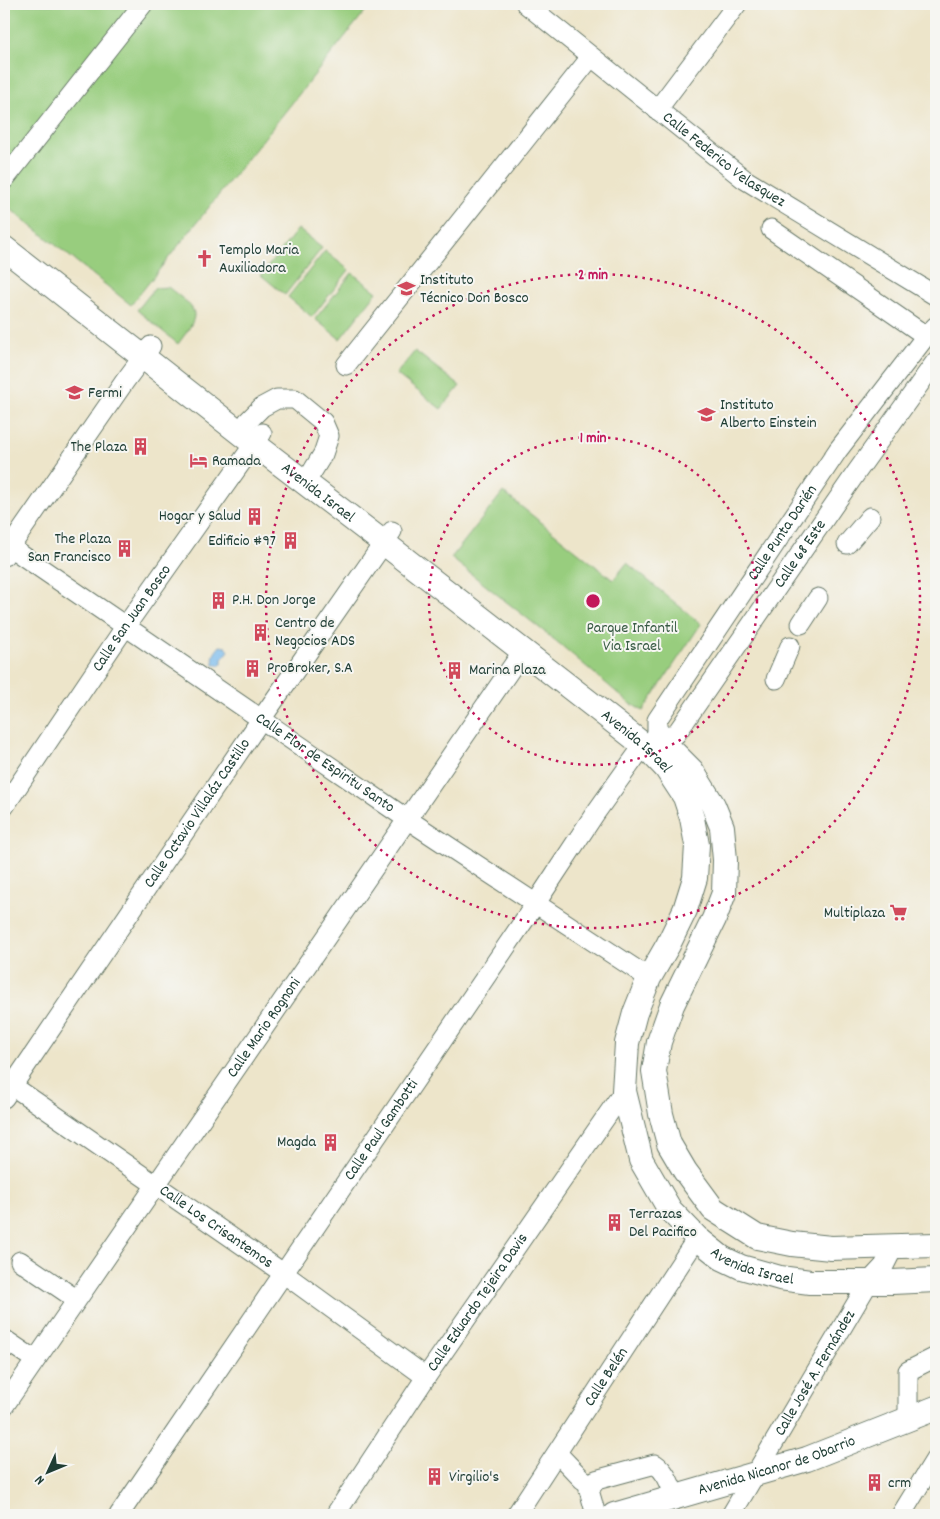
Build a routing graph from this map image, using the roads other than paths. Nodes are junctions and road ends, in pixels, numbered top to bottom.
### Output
1 (143, 4) edge
2 (526, 4) edge
3 (737, 4) edge
4 (591, 57) junction
5 (657, 110) junction
6 (4, 180) edge
7 (4, 229) edge
8 (771, 229) dead end
9 (4, 248) edge
10 (936, 296) edge
11 (931, 331) edge
12 (147, 352) junction
13 (936, 360) edge
14 (346, 365) dead end
15 (254, 432) junction
16 (312, 472) junction
17 (870, 517) dead end
18 (388, 537) junction
19 (847, 544) dead end
20 (6, 549) edge
21 (818, 598) dead end
22 (801, 624) dead end
23 (125, 627) junction
24 (790, 646) dead end
25 (523, 651) junction
26 (698, 660) junction
27 (718, 673) junction
28 (776, 679) dead end
29 (262, 718) junction
30 (652, 742) junction
31 (4, 807) edge
32 (407, 818) junction
33 (536, 903) junction
34 (649, 978) junction
35 (6, 1088) edge
36 (624, 1091) junction
37 (155, 1184) junction
38 (697, 1238) junction
39 (936, 1245) edge
40 (894, 1246) junction
41 (20, 1261) dead end
42 (283, 1273) junction
43 (936, 1280) edge
44 (869, 1282) junction
45 (76, 1300) junction
46 (4, 1338) edge
47 (936, 1357) edge
48 (35, 1360) junction
49 (426, 1376) junction
50 (4, 1406) edge
51 (936, 1408) edge
52 (908, 1419) junction
53 (557, 1453) junction
54 (936, 1458) edge
55 (755, 1475) junction
56 (592, 1485) junction
57 (676, 1498) junction
58 (119, 1515) edge
59 (335, 1515) edge
60 (516, 1515) edge
61 (596, 1515) edge
62 (614, 1515) edge
63 (730, 1515) edge
64 (901, 1515) edge

1 - 6 street
2 - 4 street, Calle Federico Velasquez
3 - 5 street
4 - 5 street, Calle Federico Velasquez
4 - 14 street
5 - 10 street, Calle Federico Velasquez
7 - 12 main road, Avenida Israel
8 - 11 street
9 - 12 main road, Avenida Israel
11 - 26 street, Calle Punta Darién
12 - 15 main road, Avenida Israel
12 - 20 street
13 - 27 street, Calle 68 Este
15 - 16 main road, Avenida Israel
15 - 16 street, Calle San Juan Bosco
15 - 18 main road, Avenida Israel
15 - 23 street, Calle San Juan Bosco
16 - 18 main road, Avenida Israel
17 - 19 street
18 - 25 main road, Avenida Israel
18 - 29 street, Calle Octavio Villaláz Castillo
18 - 30 main road, Avenida Israel
20 - 23 street, Calle Flor de Espiritu Santo
21 - 22 street
23 - 29 street, Calle Flor de Espiritu Santo
23 - 31 street, Calle San Juan Bosco
24 - 28 street
25 - 30 main road, Avenida Israel
25 - 32 street, Calle Mario Rognoni
26 - 27 street
26 - 30 street, Calle Punta Darién
27 - 30 street, Calle 68 Este
29 - 32 street, Calle Flor de Espiritu Santo
29 - 35 street, Calle Octavio Villaláz Castillo
30 - 33 street, Calle Paul Gambotti
30 - 34 main road, Avenida Israel
30 - 40 main road, Avenida Israel
32 - 33 street, Calle Flor de Espiritu Santo
32 - 37 street, Calle Mario Rognoni
33 - 34 street, Calle Flor de Espiritu Santo
33 - 42 street, Calle Paul Gambotti
34 - 36 main road, Avenida Israel
35 - 37 street, Calle Los Crisantemos
36 - 38 main road, Avenida Israel
36 - 49 street, Calle Eduardo Tejeira Davis
37 - 42 street, Calle Los Crisantemos
37 - 45 street, Calle Mario Rognoni
38 - 44 main road, Avenida Israel
38 - 53 street, Calle Belén
39 - 40 main road
40 - 44 street, Calle José A. Fernández
41 - 45 street
42 - 49 street, Calle Los Crisantemos
42 - 58 street, Calle Paul Gambotti
43 - 44 main road, Avenida Israel
44 - 55 street, Calle José A. Fernández
45 - 48 street, Calle Mario Rognoni
46 - 48 street
47 - 52 street
48 - 50 street, Calle Mario Rognoni
49 - 59 street, Calle Eduardo Tejeira Davis
51 - 52 main road, Avenida Nicanor de Obarrio
52 - 55 main road, Avenida Nicanor de Obarrio
53 - 56 street
53 - 60 street, Calle Belén
54 - 64 street
55 - 57 main road, Avenida Nicanor de Obarrio
55 - 63 street, Calle José A. Fernández
56 - 57 street
56 - 61 street
57 - 62 main road, Avenida Nicanor de Obarrio

